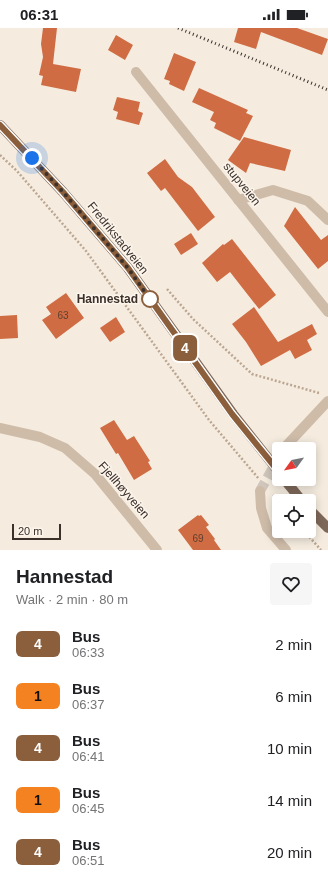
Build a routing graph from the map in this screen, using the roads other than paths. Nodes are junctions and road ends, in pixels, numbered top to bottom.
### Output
1 (136, 72) dead end
2 (0, 125) edge
3 (238, 200) junction
4 (328, 220) edge
5 (328, 312) edge
6 (325, 398) edge
7 (0, 428) edge
8 (289, 442) edge
9 (272, 463) edge
10 (290, 486) edge
11 (264, 488) tunnel mouth
12 (296, 494) edge
13 (316, 516) edge
14 (328, 528) edge
15 (158, 550) edge
16 (286, 550) edge

1 - 3 street, stupveien
2 - 9 main road, Fredrikstadveien
3 - 4 street
3 - 5 street, stupveien
6 - 8 street
7 - 15 street, Fjellhøyveien
10 - 12 main road
11 - 16 street
13 - 14 main road

